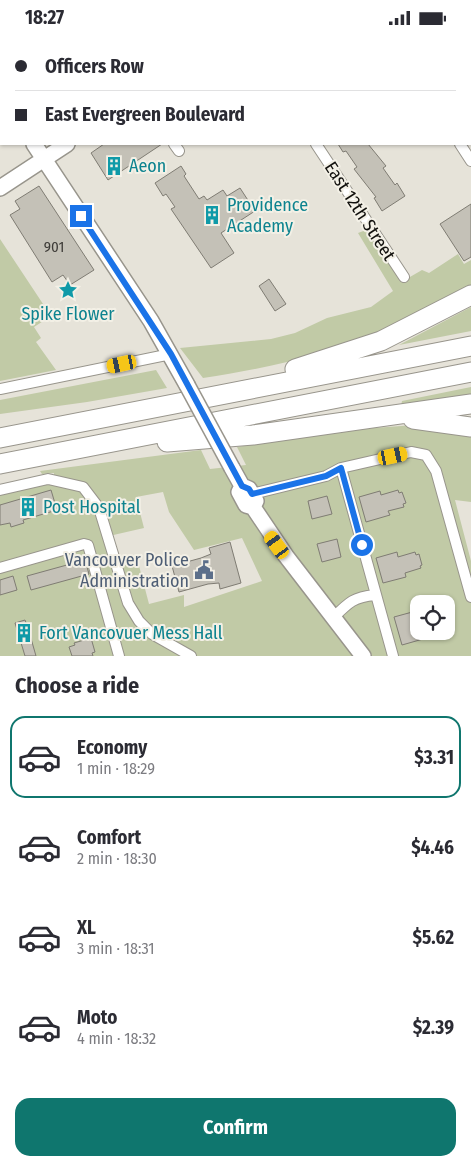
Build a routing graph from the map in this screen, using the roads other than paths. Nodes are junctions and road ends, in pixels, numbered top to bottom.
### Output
1 (35, 145) edge
2 (65, 145) edge
3 (317, 145) edge
4 (461, 145) edge
5 (44, 159) junction
6 (471, 161) edge
7 (0, 188) edge
8 (404, 277) dead end
9 (471, 295) edge
10 (471, 346) edge
11 (173, 359) junction
12 (471, 372) edge
13 (0, 389) edge
14 (174, 404) junction
15 (471, 404) edge
16 (377, 416) junction
17 (74, 423) junction
18 (0, 427) edge
19 (471, 427) edge
20 (0, 438) edge
21 (73, 450) junction
22 (0, 464) edge
23 (341, 468) junction
24 (0, 490) edge
25 (249, 496) junction
26 (0, 568) edge
27 (376, 595) junction
28 (471, 597) edge
29 (334, 617) junction
30 (119, 656) edge
31 (191, 656) edge
32 (364, 656) edge
33 (393, 656) edge

1 - 5 street
2 - 5 street
3 - 8 street, East 12th Street
4 - 6 street
5 - 7 street
5 - 11 street
9 - 14 highway
10 - 14 highway
11 - 13 street
11 - 25 street, bridge
12 - 21 highway
14 - 17 highway
15 - 16 highway
16 - 19 highway
16 - 21 highway
17 - 18 highway
17 - 20 highway
21 - 22 highway
23 - 25 street
23 - 27 street
23 - 28 street
24 - 31 street
25 - 29 street
26 - 30 street
27 - 29 street
27 - 33 street
29 - 32 street

